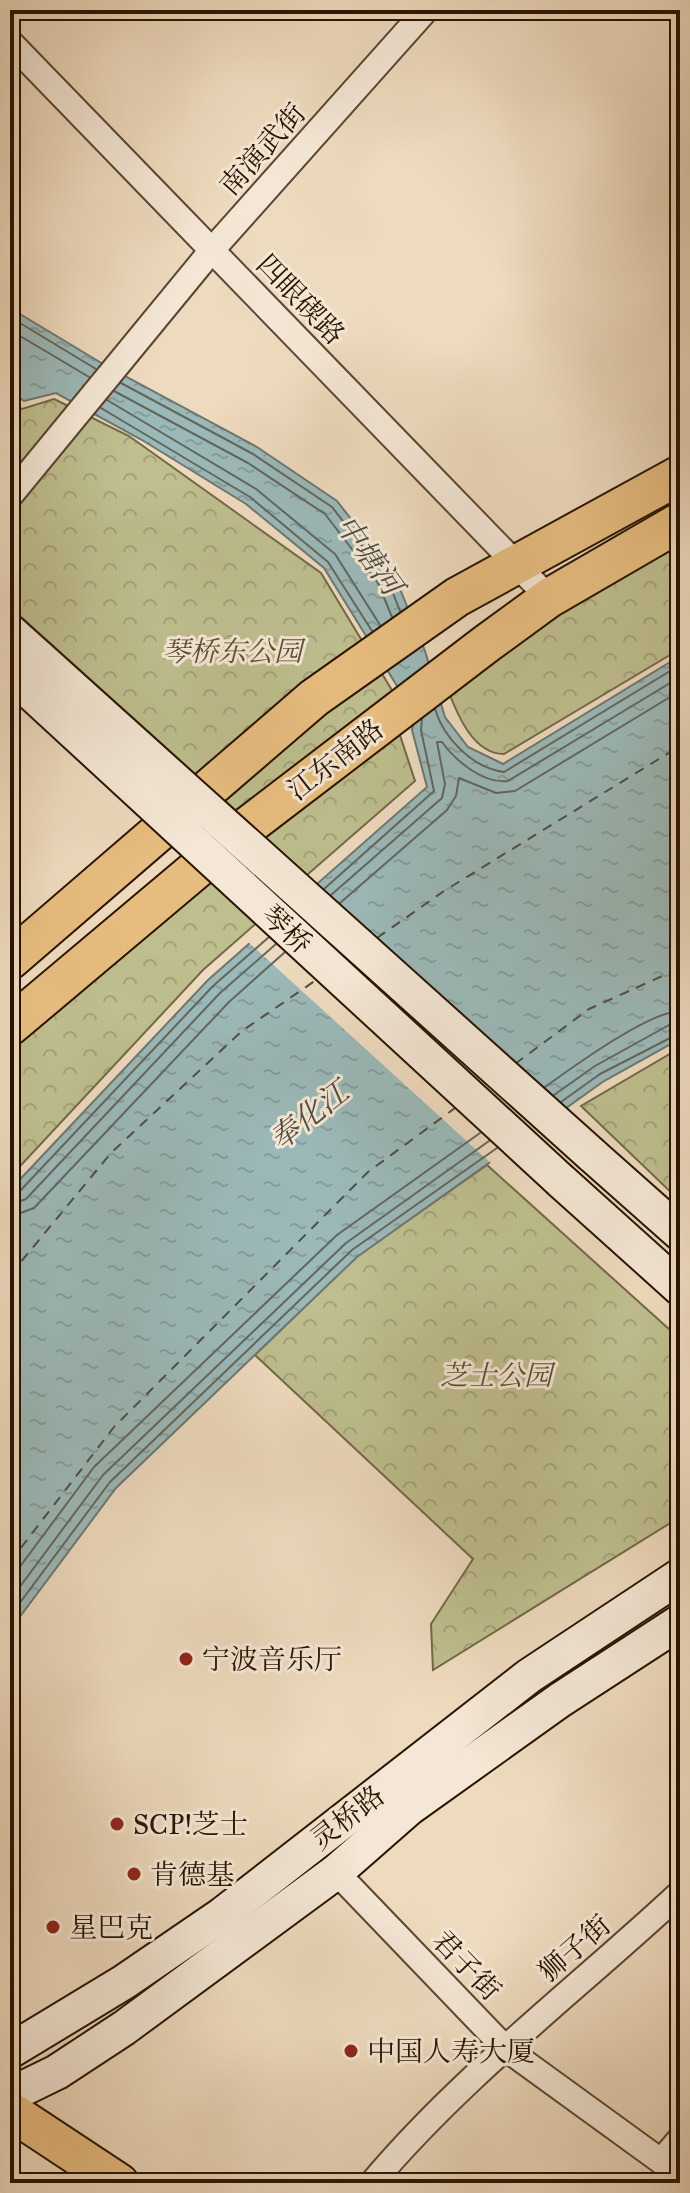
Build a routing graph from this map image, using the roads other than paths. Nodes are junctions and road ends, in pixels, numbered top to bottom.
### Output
1 (426, 10) edge
2 (10, 42) edge
3 (212, 250) junction
4 (680, 475) edge
5 (10, 496) edge
6 (680, 522) edge
7 (516, 564) junction
8 (549, 598) junction
9 (10, 632) edge
10 (21, 669) edge
11 (10, 960) edge
12 (10, 1026) edge
13 (680, 1233) edge
14 (680, 1288) edge
15 (680, 1576) edge
16 (680, 1622) edge
17 (336, 1872) junction
18 (680, 1893) edge
19 (505, 2048) junction
20 (10, 2051) edge
21 (10, 2095) edge
22 (10, 2111) edge
23 (680, 2139) edge
24 (10, 2142) edge
25 (670, 2168) edge
26 (71, 2183) edge
27 (119, 2183) edge
28 (372, 2183) edge

1 - 3 street, 南演武街
2 - 3 street, 四眼碶路
3 - 5 street, 南演武街
3 - 7 street, 四眼碶路
4 - 7 main road, 江东南路
6 - 8 main road, 江东南路
7 - 8 street, 四眼碶路
7 - 11 main road, 江东南路
8 - 12 main road, 江东南路
9 - 10 main road
10 - 13 main road, 琴桥, bridge
10 - 14 main road, 琴桥, bridge
15 - 20 main road, 灵桥路
16 - 17 main road, 灵桥路
17 - 19 street, 君子街
17 - 21 main road, 灵桥路
18 - 19 street, 狮子街
19 - 25 street, 君子街
19 - 28 street, 狮子街
22 - 27 main road
23 - 25 street
24 - 26 main road

